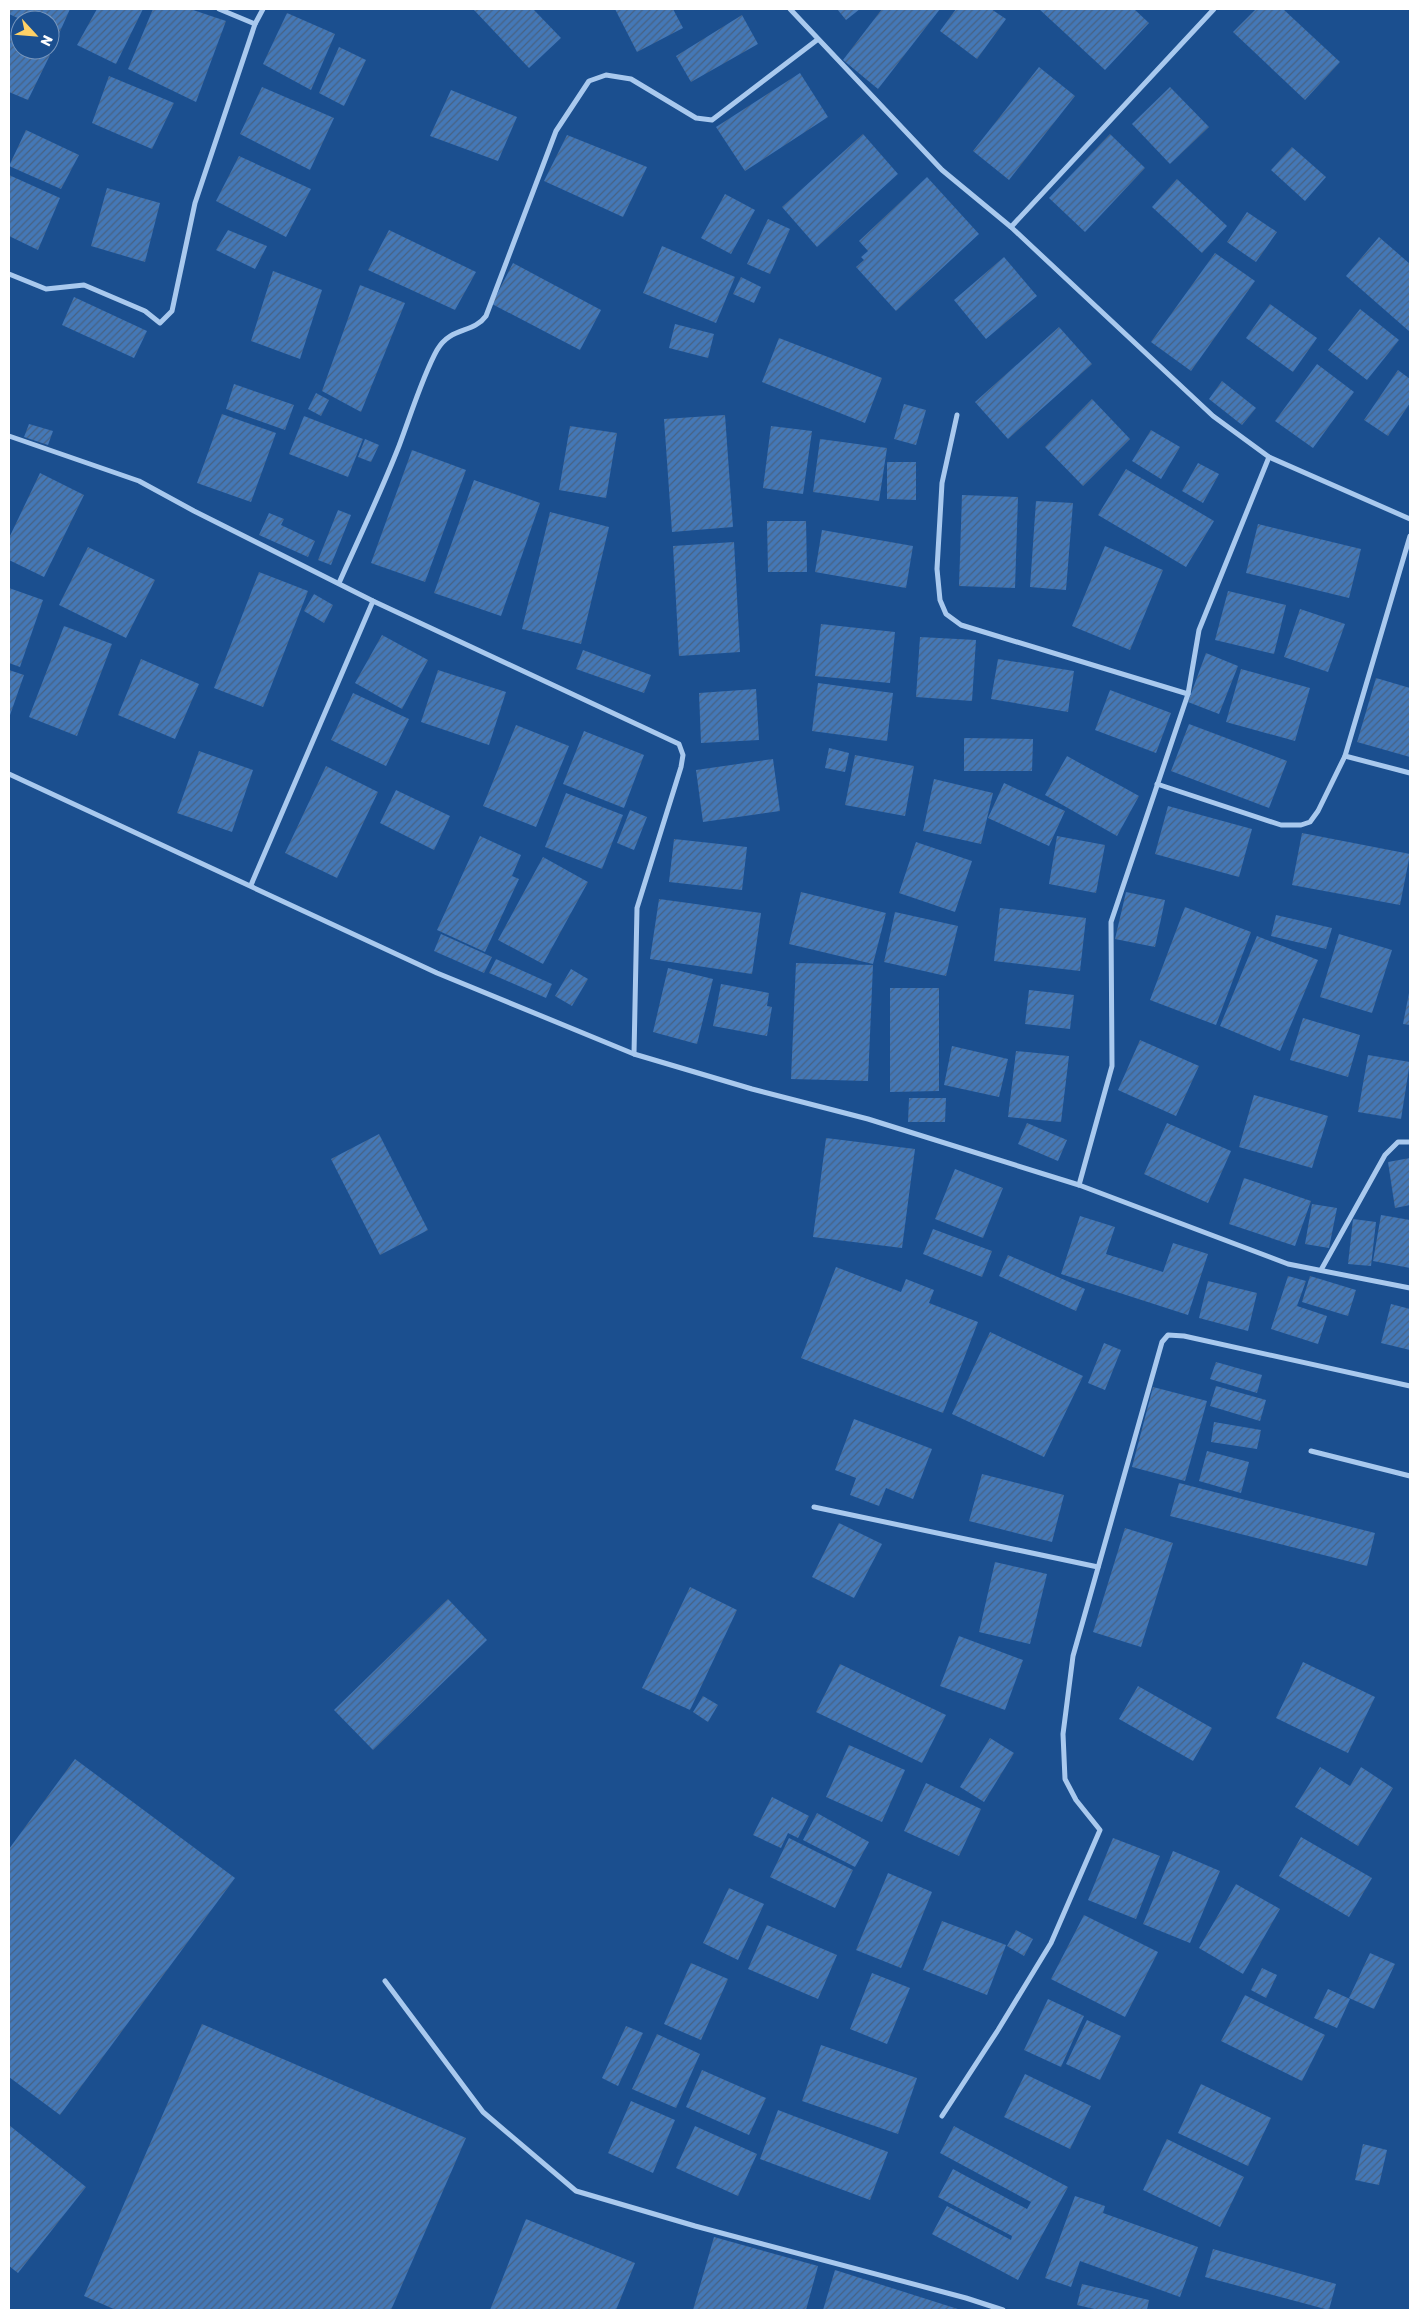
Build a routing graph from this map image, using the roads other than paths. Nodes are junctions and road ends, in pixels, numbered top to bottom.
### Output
1 (219, 9) edge
2 (263, 9) edge
3 (790, 9) edge
4 (1214, 9) edge
5 (255, 24) junction
6 (817, 40) junction
7 (1011, 227) junction
8 (9, 274) edge
9 (958, 415) dead end
10 (9, 436) edge
11 (1269, 457) junction
12 (1410, 519) edge
13 (1410, 536) edge
14 (339, 583) junction
15 (373, 601) junction
16 (1188, 694) junction
17 (1345, 756) junction
18 (1410, 773) edge
19 (9, 774) edge
20 (1157, 784) junction
21 (251, 885) junction
22 (634, 1054) junction
23 (1410, 1142) edge
24 (1079, 1185) junction
25 (1321, 1270) junction
26 (1410, 1288) edge
27 (1410, 1386) edge
28 (1311, 1451) dead end
29 (1410, 1476) edge
30 (814, 1506) dead end
31 (1098, 1566) junction
32 (385, 1981) dead end
33 (942, 2116) dead end
34 (1003, 2310) edge

1 - 5 street
2 - 5 street
3 - 6 street
4 - 7 street
5 - 8 street
6 - 7 street
6 - 14 street
7 - 11 street
9 - 16 street
10 - 14 street
11 - 12 street
11 - 16 street
13 - 17 street
14 - 15 street
15 - 21 street
15 - 22 street
16 - 20 street
17 - 18 street
17 - 20 street
19 - 21 street
20 - 24 street
21 - 22 street
22 - 24 street
23 - 25 street
24 - 25 street
25 - 26 street
27 - 31 street
28 - 29 street
30 - 31 street
31 - 33 street
32 - 34 street

